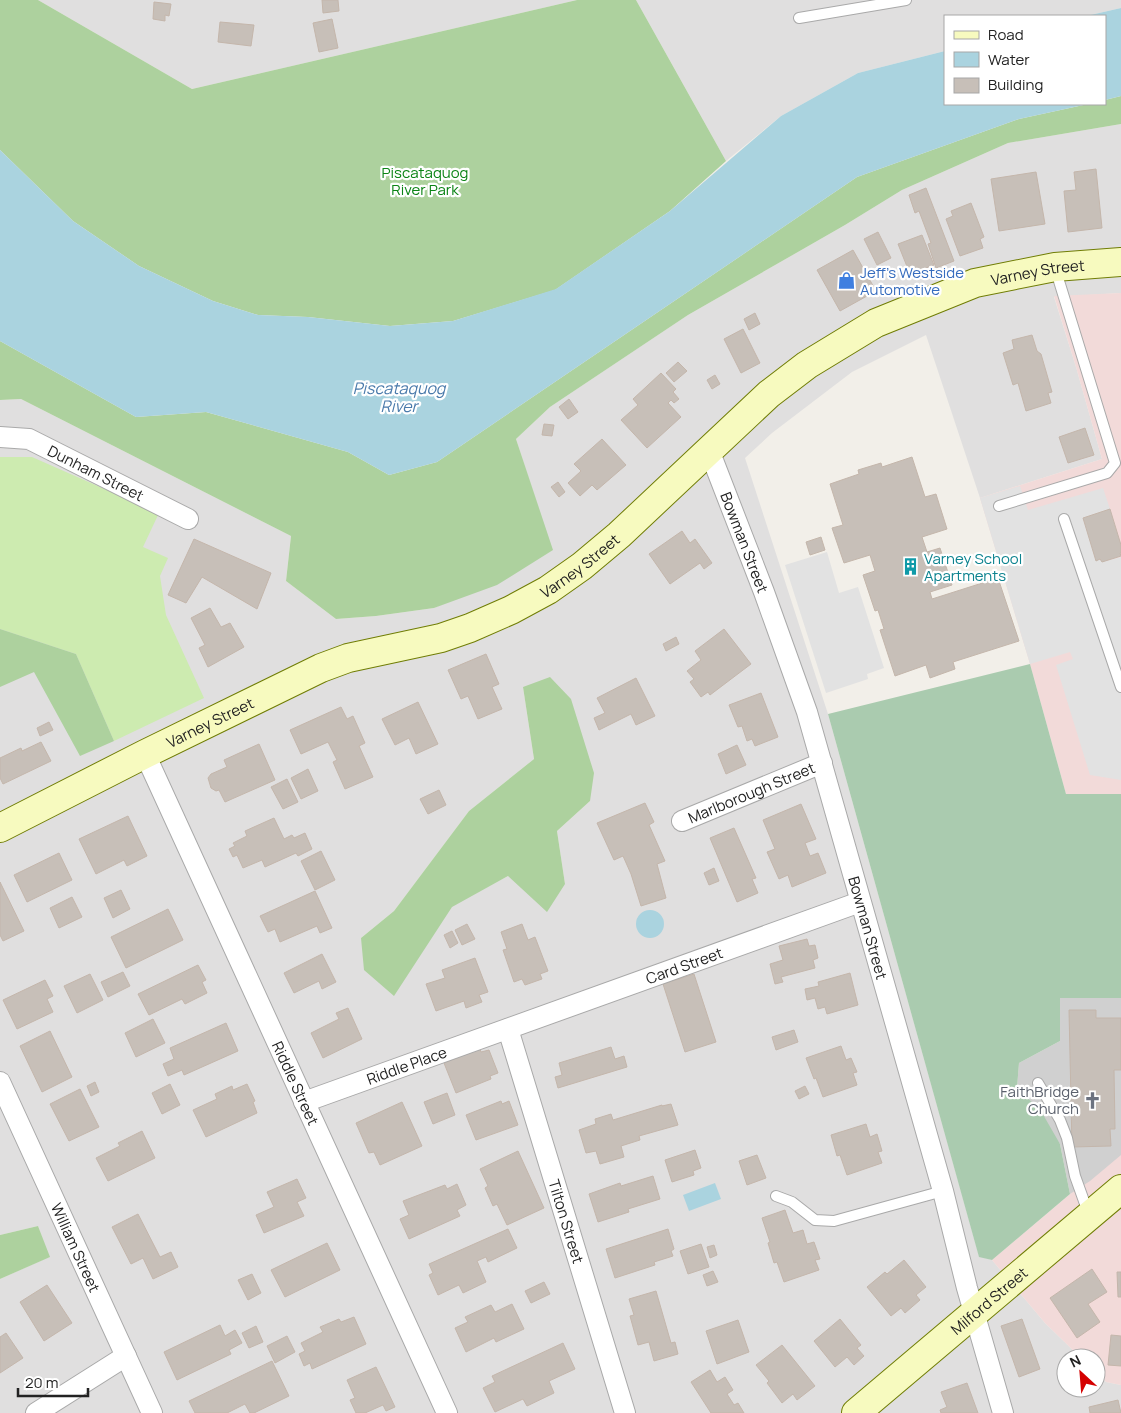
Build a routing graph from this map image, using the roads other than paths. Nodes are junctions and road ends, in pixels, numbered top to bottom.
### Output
1 (906, 0) edge
2 (799, 18) dead end
3 (1121, 262) edge
4 (1055, 267) junction
5 (0, 437) edge
6 (709, 450) junction
7 (999, 506) dead end
8 (188, 519) dead end
9 (1064, 519) dead end
10 (1118, 672) edge
11 (1121, 687) edge
12 (145, 754) junction
13 (822, 763) junction
14 (682, 821) dead end
15 (0, 828) edge
16 (860, 902) junction
17 (508, 1029) junction
18 (0, 1082) edge
19 (1038, 1083) dead end
20 (304, 1102) junction
21 (1121, 1189) edge
22 (944, 1190) junction
23 (776, 1196) dead end
24 (1089, 1216) junction
25 (975, 1314) junction
26 (126, 1356) junction
27 (36, 1413) edge
28 (152, 1413) edge
29 (447, 1413) edge
30 (625, 1413) edge
31 (856, 1413) edge
32 (1003, 1413) edge

1 - 2 lane
3 - 4 main road, Varney Street
4 - 6 main road, Varney Street
4 - 7 lane
5 - 8 street, Dunham Street
6 - 12 main road, Varney Street
6 - 13 street, Bowman Street
9 - 10 lane
10 - 11 lane
12 - 15 main road, Varney Street
12 - 20 street, Riddle Street
13 - 14 street, Marlborough Street
13 - 16 street, Bowman Street
16 - 17 street, Card Street
16 - 22 street, Bowman Street
17 - 20 street, Riddle Place
17 - 30 street, Tilton Street
18 - 26 street, William Street
19 - 24 lane
20 - 29 street, Riddle Street
21 - 24 main road, Milford Street
22 - 23 lane
22 - 25 street, Bowman Street
24 - 25 main road, Milford Street
25 - 31 main road, Milford Street
25 - 32 street, Bowman Street
26 - 27 street
26 - 28 street, William Street

